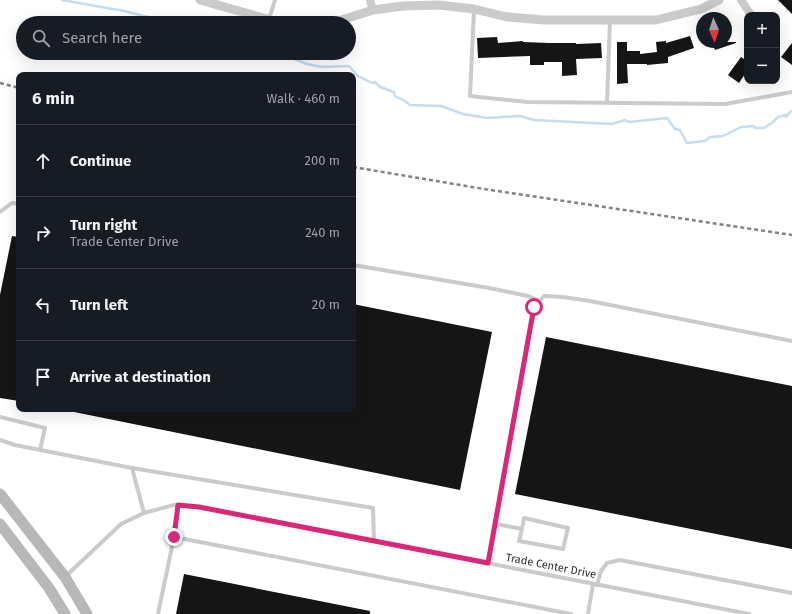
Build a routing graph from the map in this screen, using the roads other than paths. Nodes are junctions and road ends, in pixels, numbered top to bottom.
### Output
1 (275, 0) edge
2 (370, 0) edge
3 (719, 0) edge
4 (741, 0) edge
5 (206, 1) edge
6 (474, 9) junction
7 (373, 10) junction
8 (749, 12) edge
9 (256, 16) edge
10 (270, 16) edge
11 (354, 16) edge
12 (610, 20) junction
13 (792, 92) edge
14 (607, 102) junction
15 (16, 204) edge
16 (0, 212) edge
17 (356, 266) edge
18 (540, 302) junction
19 (792, 341) edge
20 (0, 417) edge
21 (0, 440) edge
22 (40, 450) junction
23 (132, 468) junction
24 (0, 494) edge
25 (178, 505) junction
26 (144, 513) junction
27 (0, 524) edge
28 (496, 524) junction
29 (522, 529) junction
30 (174, 537) junction
31 (374, 541) junction
32 (488, 563) junction
33 (65, 577) junction
34 (595, 584) junction
35 (50, 588) junction
36 (792, 593) edge
37 (65, 614) edge
38 (87, 614) edge
39 (158, 614) edge
40 (571, 614) edge
41 (588, 614) edge
42 (749, 614) edge

1 - 10 lane
2 - 7 street
3 - 12 street
4 - 8 street
5 - 9 street
6 - 7 street
6 - 12 street
6 - 14 lane
7 - 11 street
12 - 14 lane
13 - 14 lane
15 - 16 lane
17 - 18 lane
18 - 19 lane
18 - 28 lane
20 - 22 lane
21 - 22 lane
22 - 23 lane
23 - 26 lane
23 - 31 lane
24 - 33 main road
25 - 26 lane, Trade Center Drive
25 - 30 lane
25 - 31 lane, Trade Center Drive
26 - 33 lane, Trade Center Drive
27 - 35 main road
28 - 29 lane
28 - 32 lane
29 - 29 lane
30 - 39 lane
30 - 40 lane
31 - 32 lane, Trade Center Drive
32 - 34 lane, Trade Center Drive
33 - 35 main road
33 - 38 main road
34 - 36 lane
34 - 41 lane
34 - 42 lane, Trade Center Drive
35 - 37 main road

